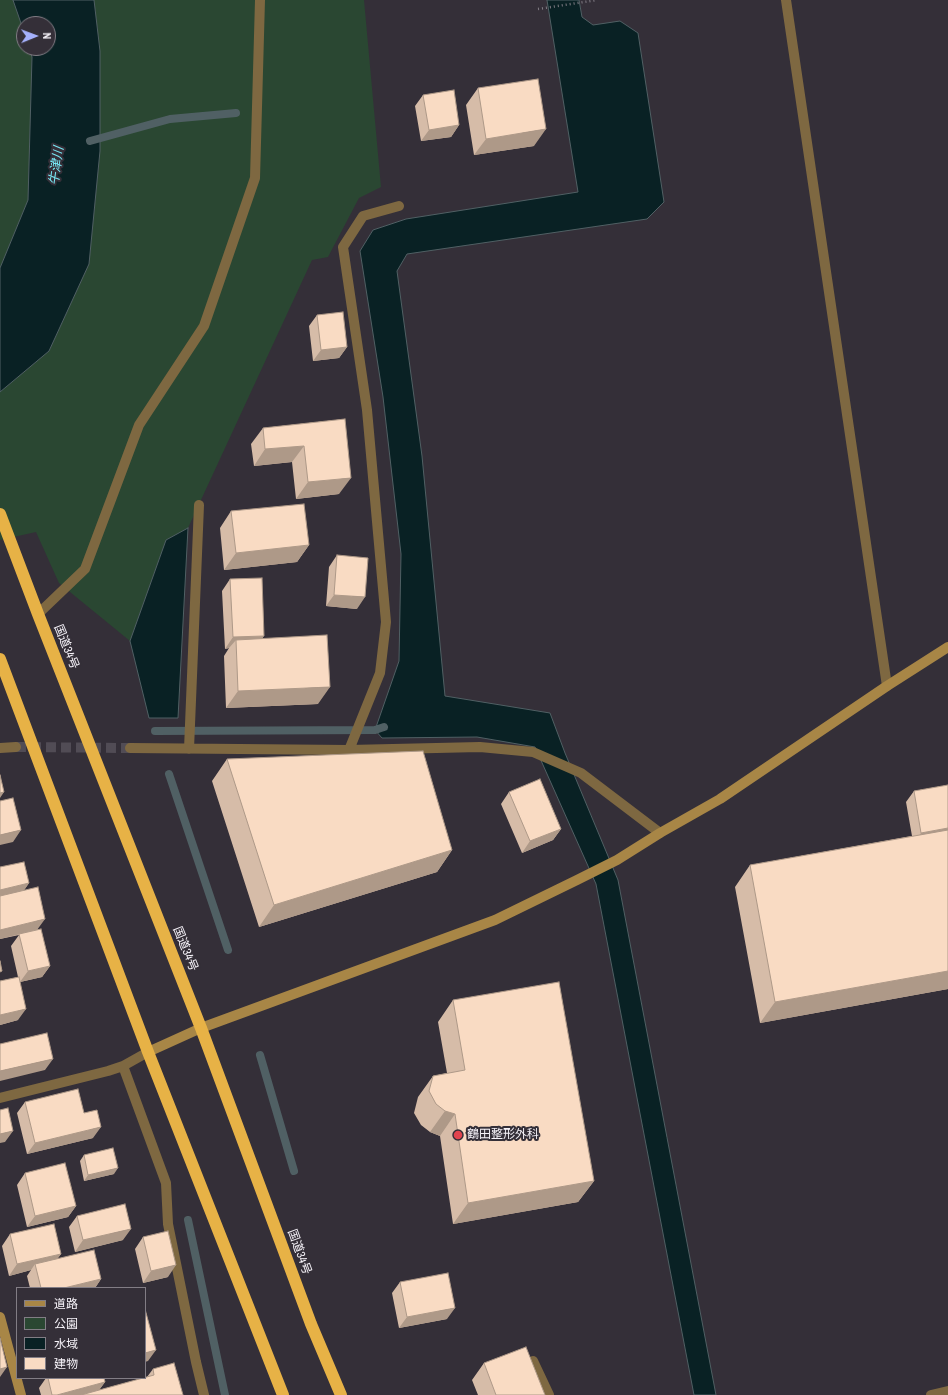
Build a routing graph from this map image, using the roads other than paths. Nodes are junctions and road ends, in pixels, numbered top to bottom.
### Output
1 (260, 0) edge
2 (786, 0) edge
3 (399, 206) dead end
4 (199, 505) dead end
5 (0, 514) edge
6 (38, 614) junction
7 (948, 647) edge
8 (0, 658) edge
9 (887, 686) junction
10 (16, 747) tunnel mouth
11 (0, 748) edge
12 (130, 748) tunnel mouth
13 (188, 749) junction
14 (349, 750) junction
15 (660, 833) junction
16 (201, 1028) junction
17 (148, 1052) junction
18 (123, 1066) junction
19 (0, 1098) edge
20 (0, 1317) edge
21 (533, 1361) edge
22 (16, 1376) edge
23 (17, 1379) edge
24 (948, 1391) edge
25 (21, 1395) edge
26 (204, 1395) edge
27 (283, 1395) edge
28 (341, 1395) edge
29 (549, 1395) edge
30 (931, 1395) edge

1 - 6 street
2 - 9 street
3 - 14 street
4 - 13 street
5 - 6 highway, 国道34号
6 - 16 highway, 国道34号
7 - 9 street
8 - 17 highway
9 - 15 street
10 - 11 street
12 - 13 street
13 - 14 street
14 - 15 street
15 - 16 street
16 - 17 street
16 - 28 highway, 国道34号
17 - 18 street
17 - 27 highway
18 - 19 street
18 - 26 street
20 - 22 street
21 - 29 street
23 - 25 street
24 - 30 street

